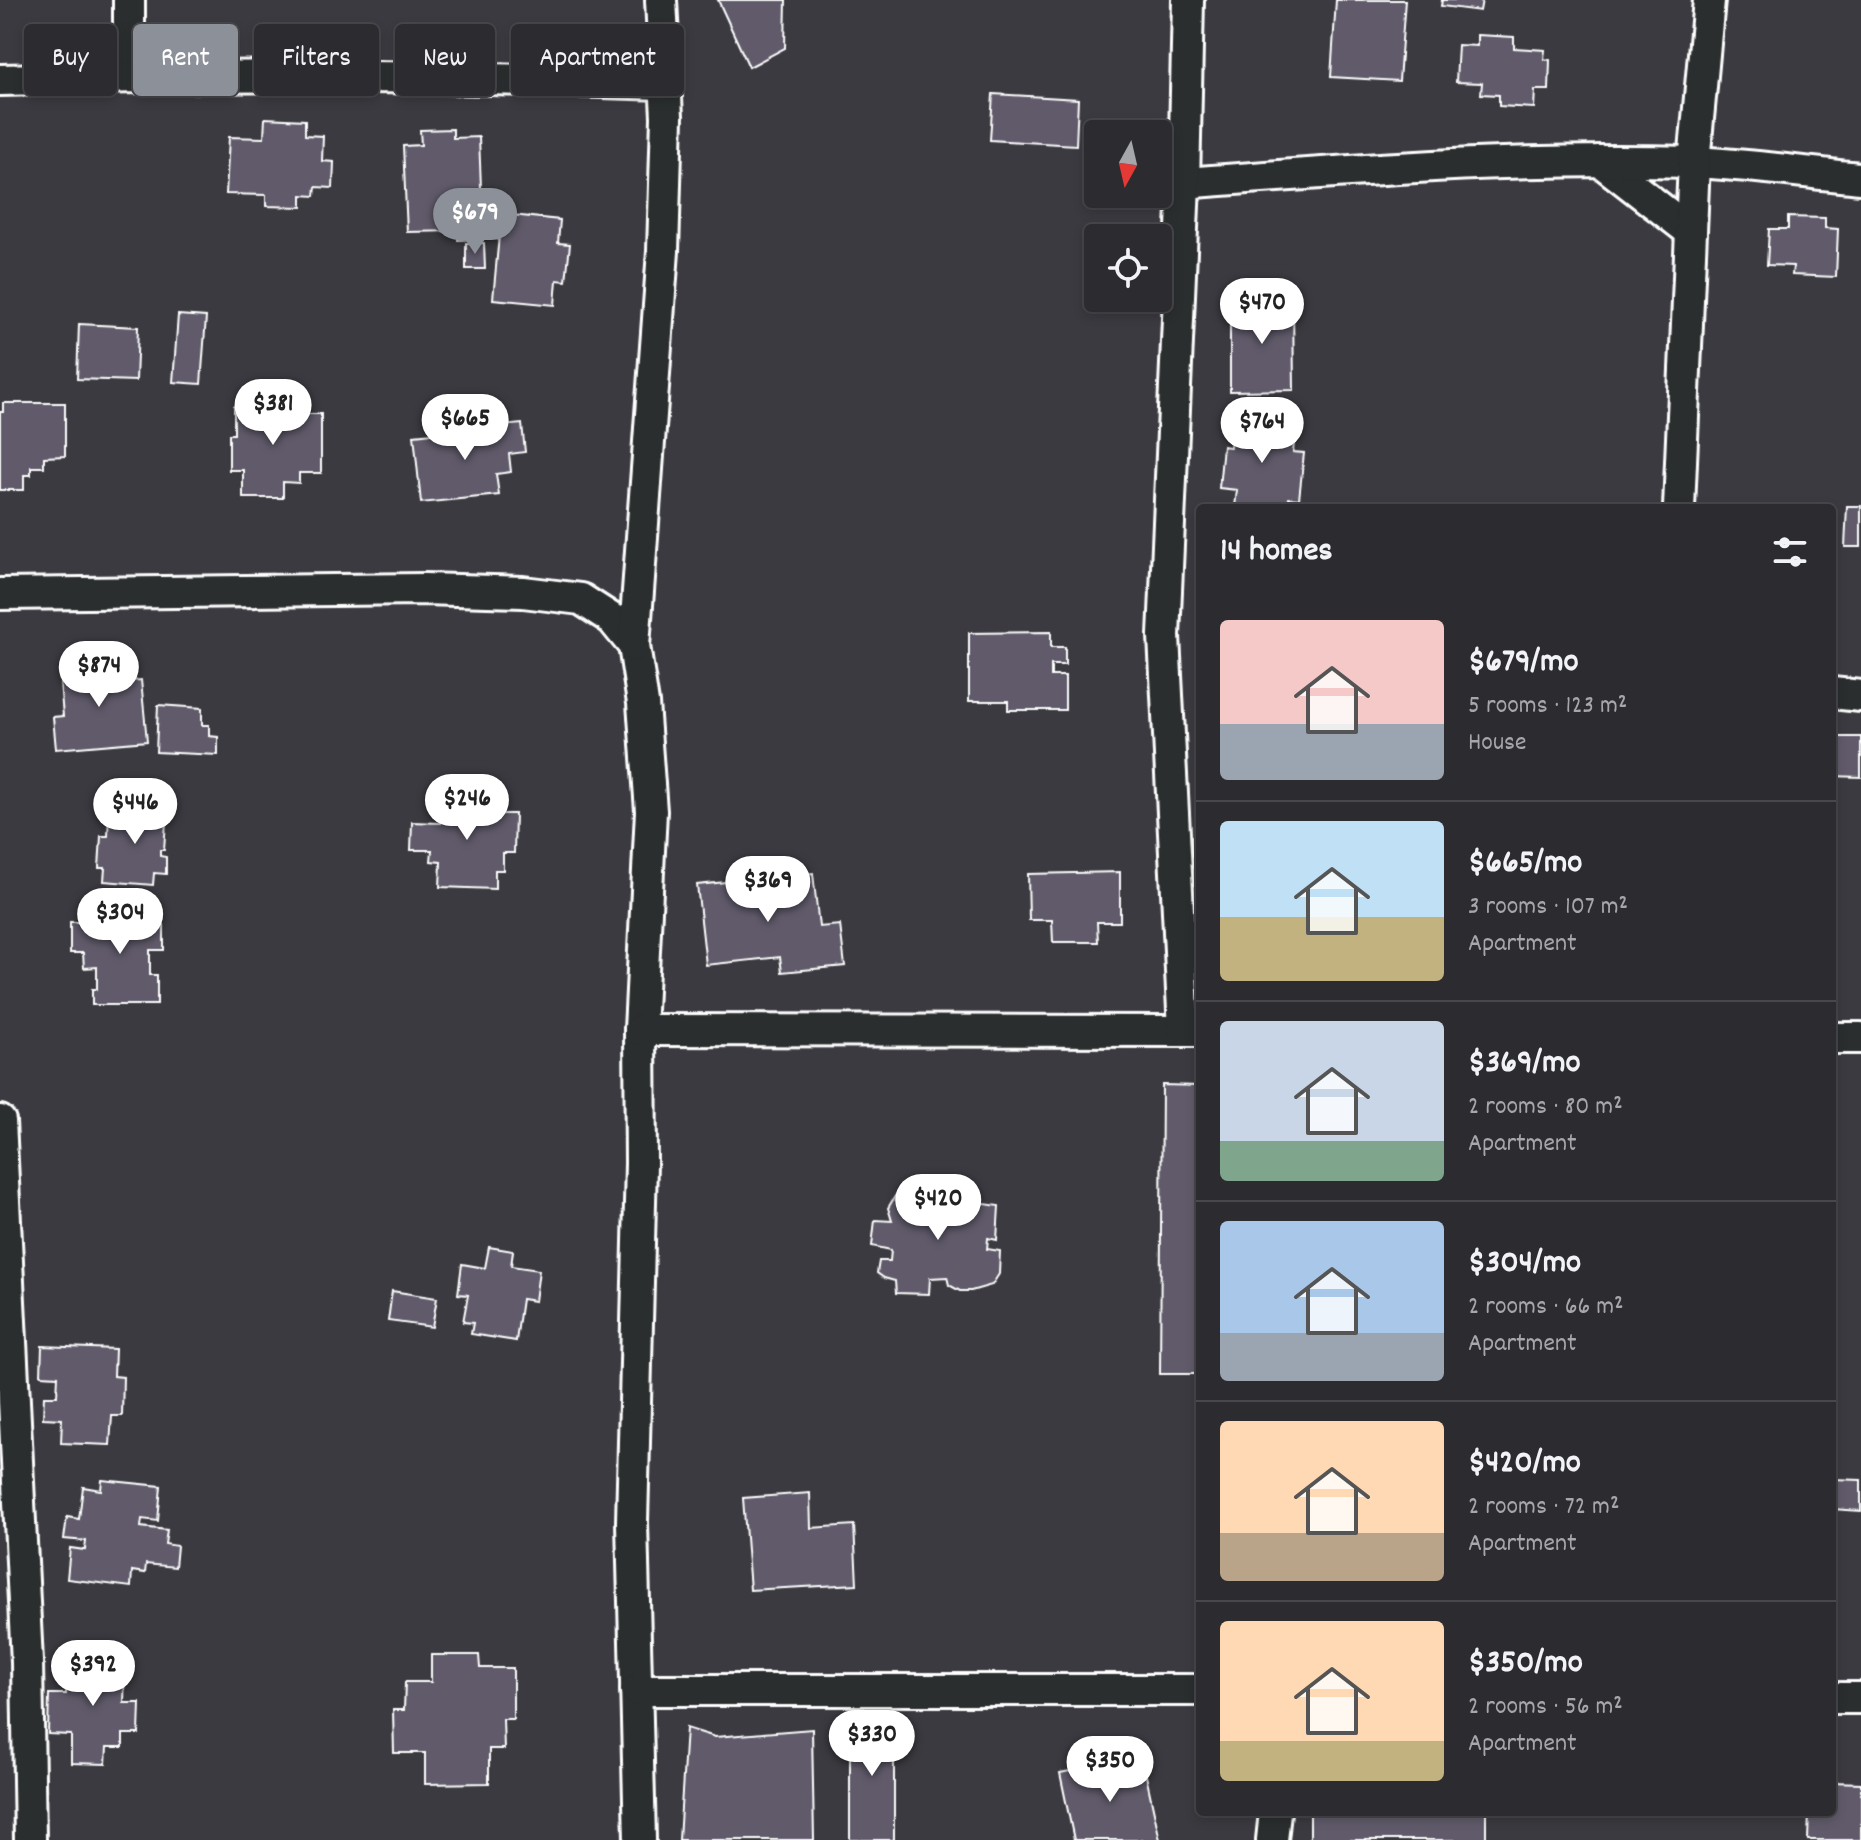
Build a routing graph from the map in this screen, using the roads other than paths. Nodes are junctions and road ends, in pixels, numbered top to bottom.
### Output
1 (129, 0) edge
2 (661, 0) edge
3 (1188, 0) edge
4 (1709, 0) edge
5 (662, 24) edge
6 (129, 76) junction
7 (511, 79) edge
8 (0, 80) edge
9 (665, 96) edge
10 (1600, 161) junction
11 (1694, 162) junction
12 (1861, 178) edge
13 (1184, 183) junction
14 (1691, 232) junction
15 (1679, 504) edge
16 (0, 594) edge
17 (634, 646) junction
18 (1836, 693) edge
19 (1861, 696) edge
20 (640, 1030) junction
21 (1192, 1030) edge
22 (1836, 1038) edge
23 (1861, 1038) edge
24 (0, 1121) edge
25 (14, 1662) edge
26 (636, 1690) junction
27 (1196, 1690) edge
28 (1836, 1698) edge
29 (1861, 1698) edge
30 (1275, 1816) edge
31 (30, 1840) edge
32 (640, 1840) edge
33 (1272, 1840) edge

1 - 6 street
2 - 5 street
3 - 13 street
4 - 11 street
6 - 7 street
6 - 8 street
9 - 17 street
10 - 11 street
10 - 13 street
10 - 14 street
11 - 12 street
11 - 14 street
13 - 21 street
14 - 15 street
16 - 17 street
17 - 20 street
18 - 19 street
20 - 21 street
20 - 26 street
22 - 23 street
24 - 25 street
25 - 31 street
26 - 27 street
26 - 32 street
28 - 29 street
30 - 33 street

